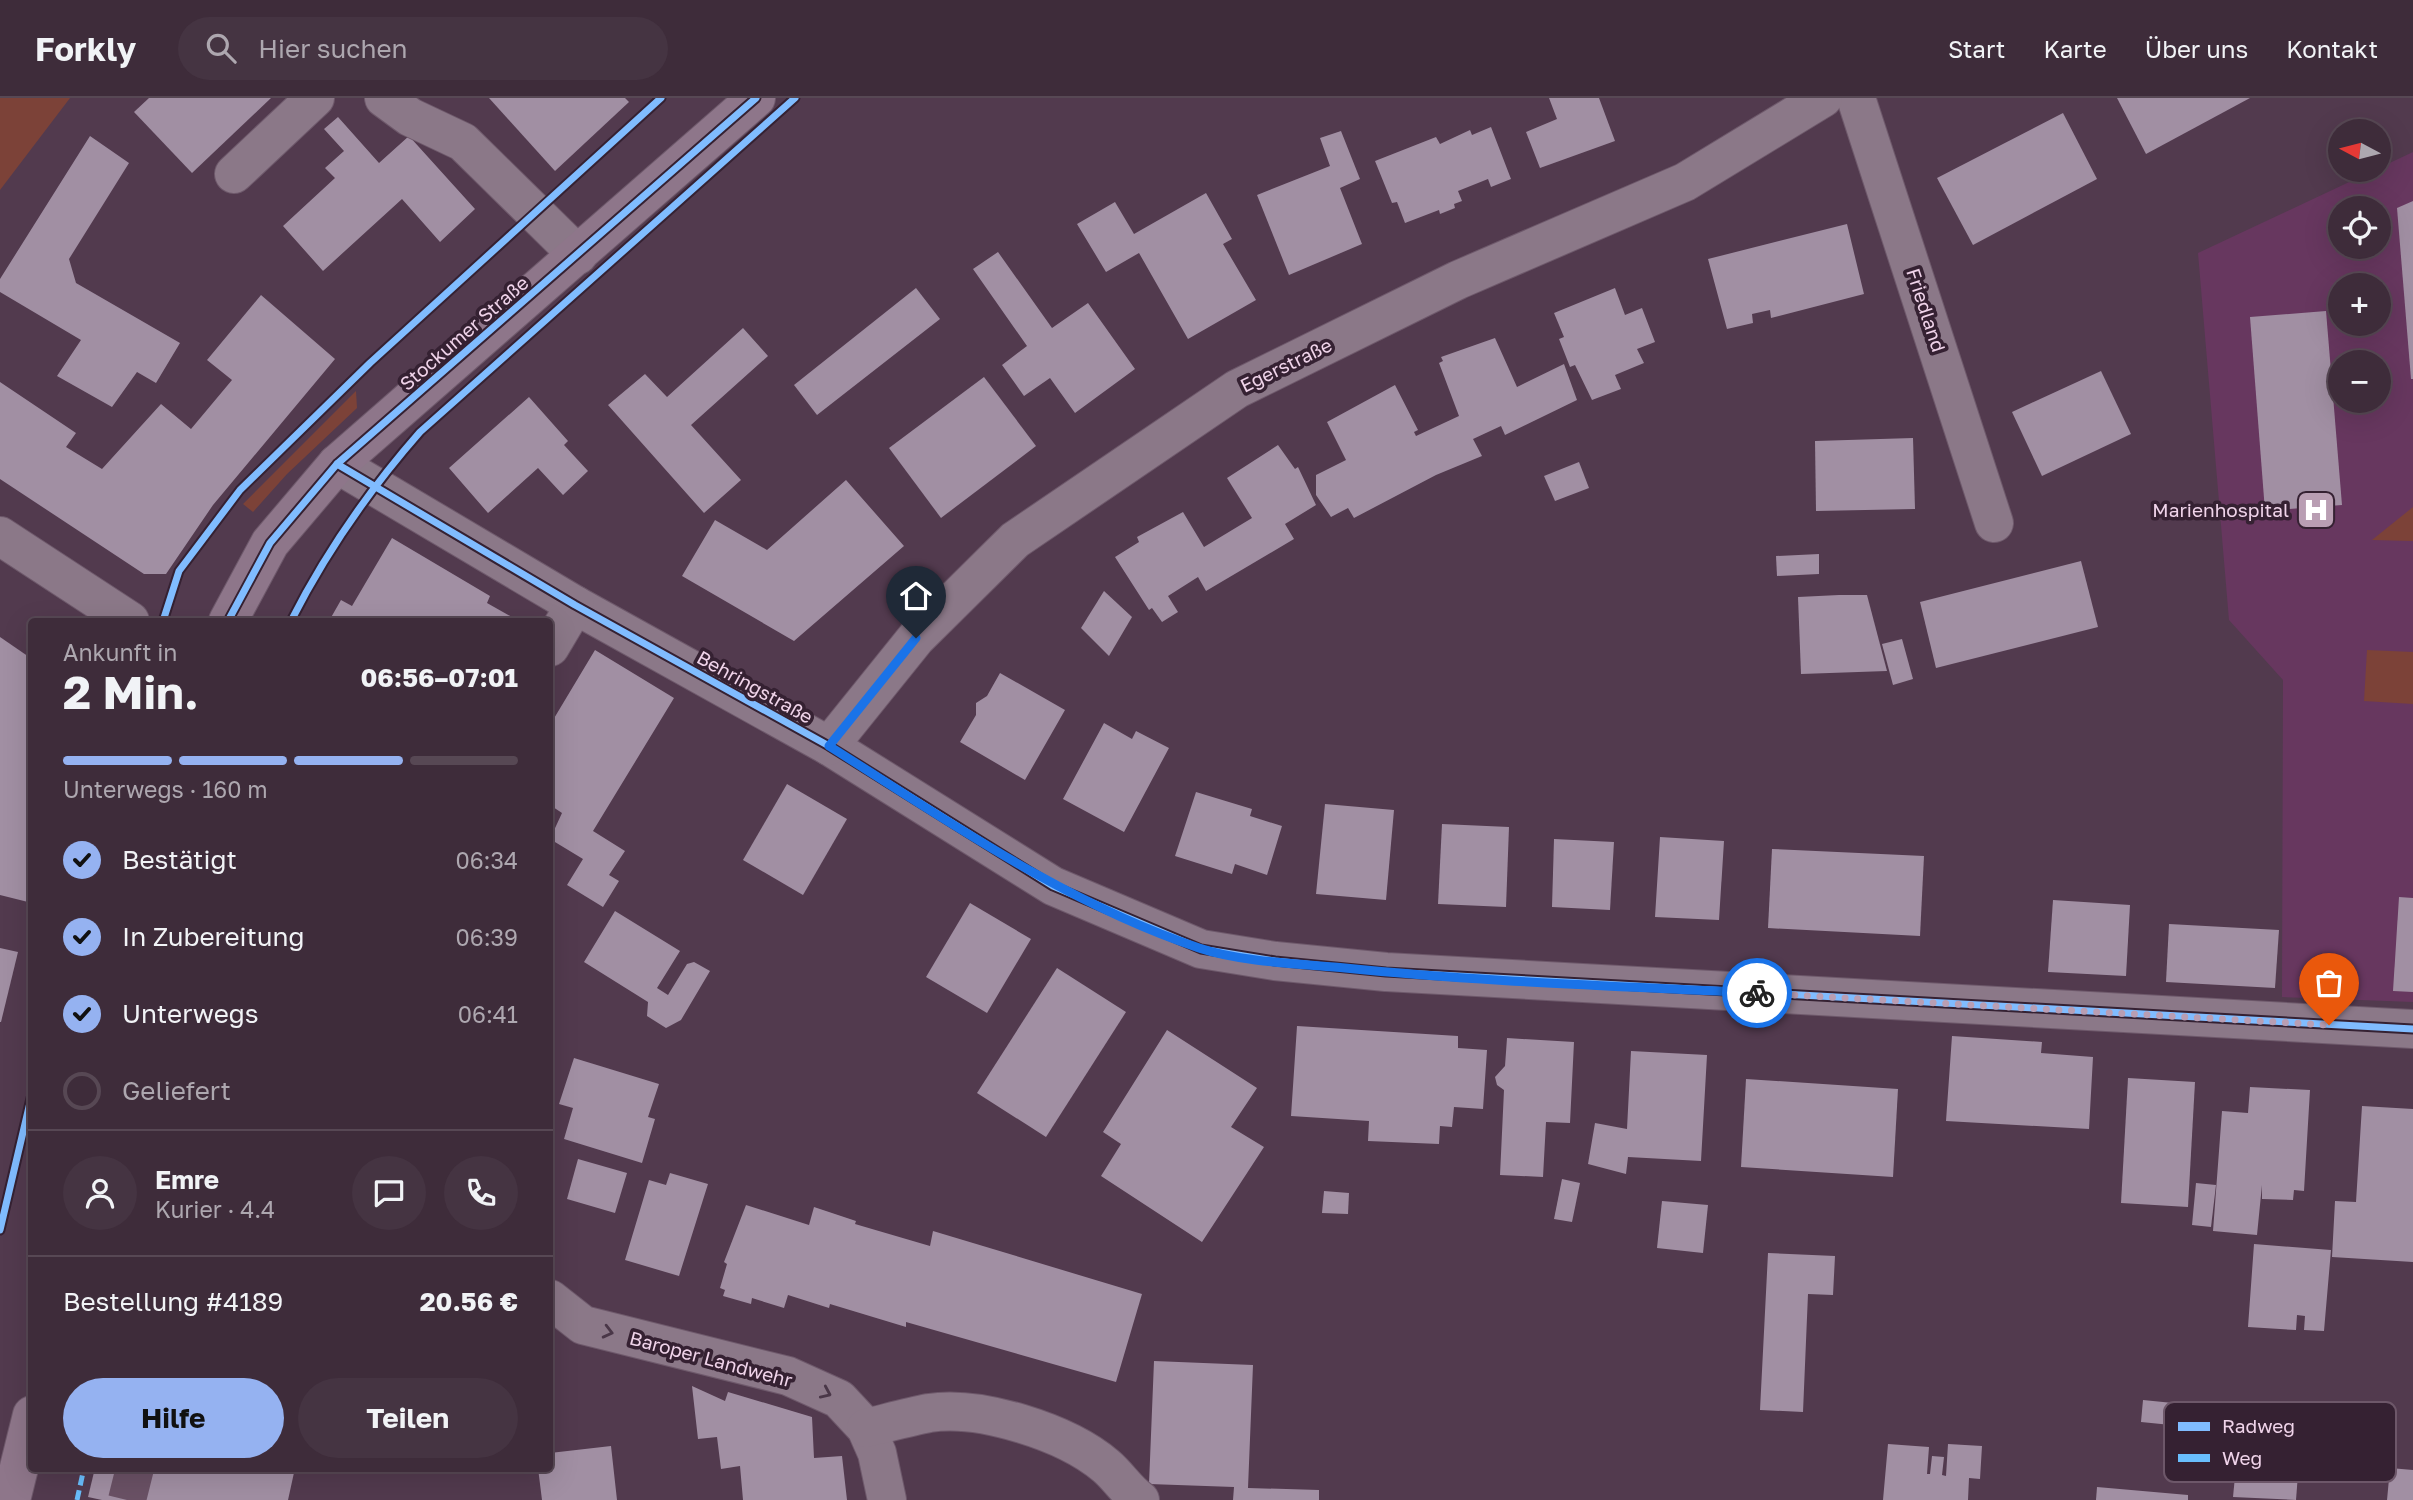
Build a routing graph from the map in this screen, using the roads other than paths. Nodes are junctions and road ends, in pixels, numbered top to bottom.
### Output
1 (315, 98) edge
2 (384, 98) edge
3 (756, 98) edge
4 (1824, 98) edge
5 (1856, 98) edge
6 (234, 174) dead end
7 (578, 255) junction
8 (337, 464) junction
9 (1994, 523) dead end
10 (0, 536) edge
11 (575, 605) junction
12 (125, 618) edge
13 (230, 618) edge
14 (553, 642) edge
15 (829, 746) junction
16 (2413, 1030) edge
17 (553, 1301) edge
18 (866, 1428) junction
19 (28, 1431) edge
20 (11, 1500) edge
21 (887, 1500) edge
22 (1140, 1500) edge

1 - 6 street
2 - 7 street
3 - 7 main road, Stockumer Straße
4 - 15 street, Egerstraße
5 - 9 street, Friedland
7 - 8 main road, Stockumer Straße
8 - 11 street, Behringstraße
8 - 13 main road, Stockumer Straße
10 - 12 street
11 - 14 street
11 - 15 street, Behringstraße
15 - 16 street, Behringstraße
17 -> 18 street, Baroper Landwehr
18 - 21 street, Baroper Landwehr
18 - 22 street
19 - 20 main road

